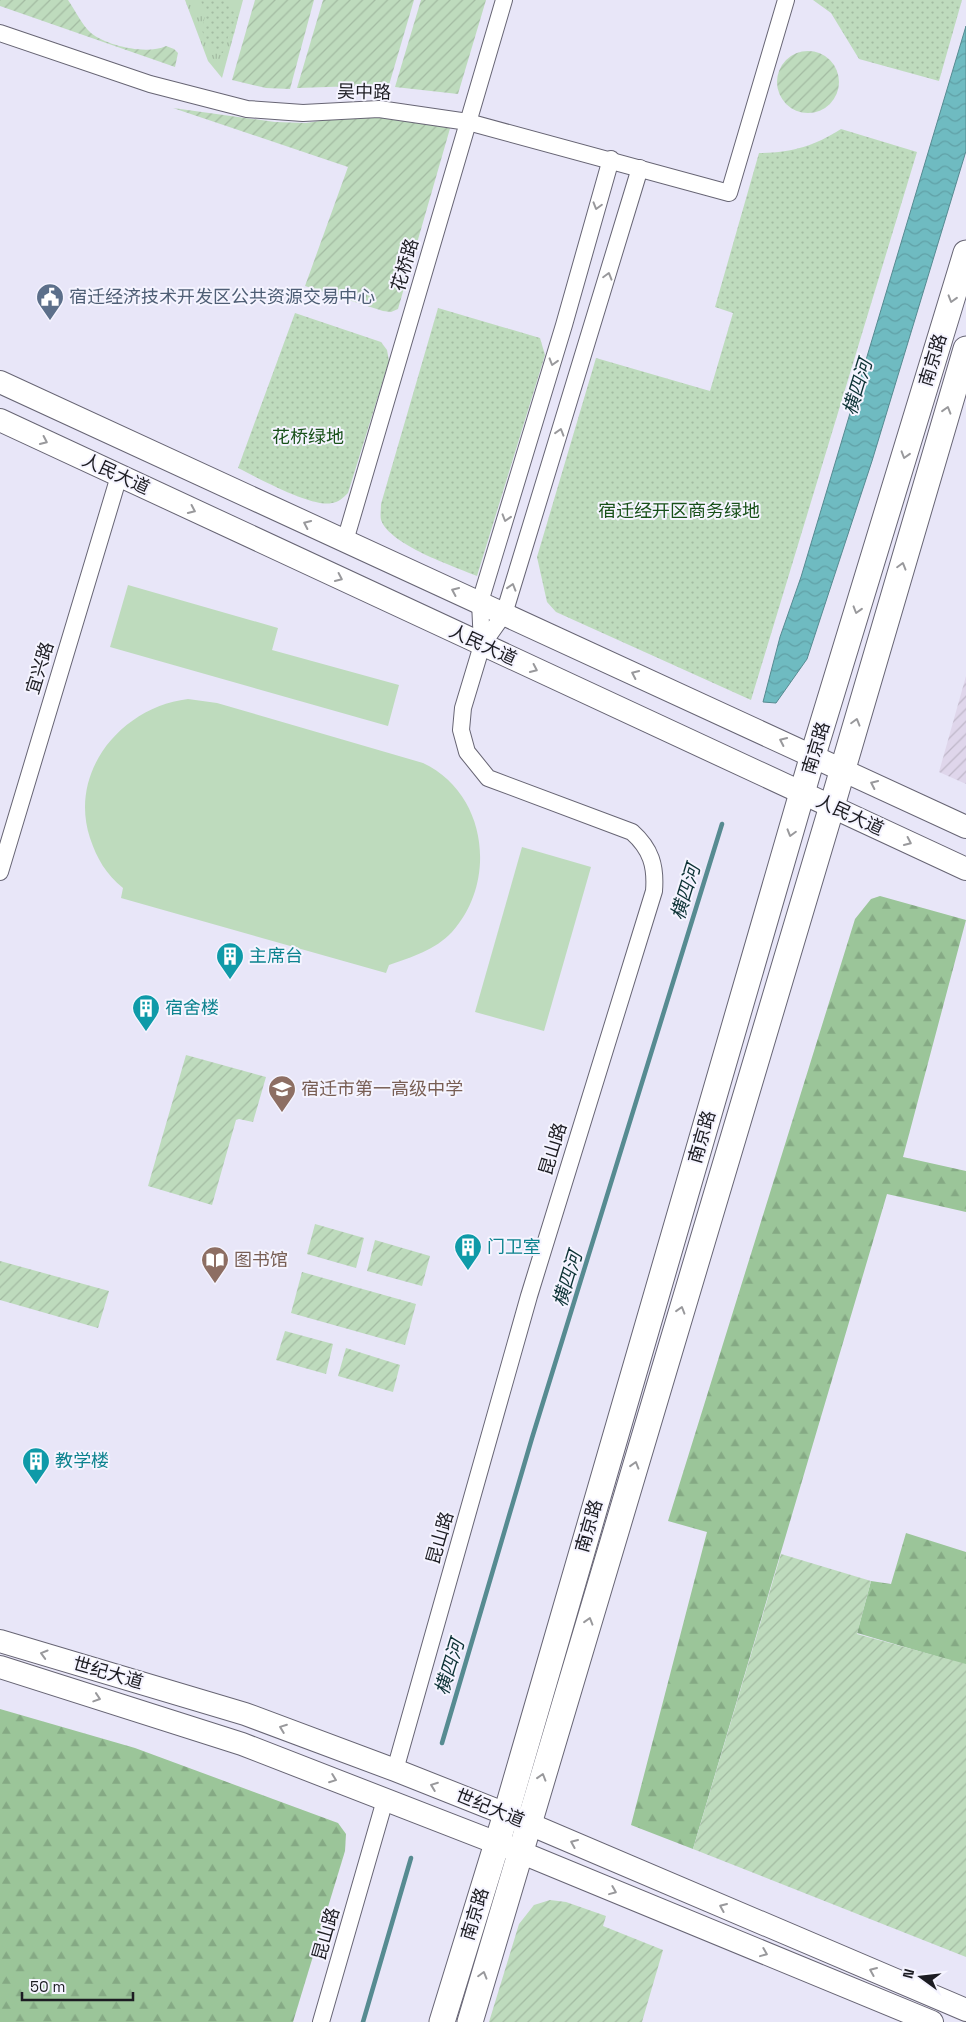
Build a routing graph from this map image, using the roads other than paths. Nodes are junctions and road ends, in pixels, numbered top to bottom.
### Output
1 (504, 0) edge
2 (786, 0) edge
3 (0, 33) edge
4 (468, 122) junction
5 (611, 159) junction
6 (640, 168) junction
7 (966, 252) edge
8 (966, 349) edge
9 (0, 382) edge
10 (0, 420) edge
11 (119, 476) junction
12 (345, 541) junction
13 (480, 602) junction
14 (504, 614) junction
15 (482, 646) junction
16 (813, 755) junction
17 (843, 769) junction
18 (802, 792) junction
19 (832, 806) junction
20 (966, 827) edge
21 (966, 869) edge
22 (0, 872) edge
23 (0, 1641) edge
24 (0, 1667) edge
25 (395, 1770) junction
26 (385, 1800) junction
27 (506, 1814) junction
28 (528, 1824) junction
29 (496, 1844) junction
30 (520, 1852) junction
31 (966, 2010) edge
32 (321, 2022) edge
33 (442, 2022) edge
34 (470, 2022) edge
35 (932, 2022) edge

1 - 4 street, 花桥路
2 - 6 street, 吴中路
3 - 4 street, 吴中路
4 - 5 street, 吴中路
4 - 12 street, 花桥路
5 - 6 street, 吴中路
5 -> 13 street
14 -> 6 street
7 -> 16 main road, 南京路
17 -> 8 main road, 南京路
12 -> 9 street, 人民大道
10 -> 11 street, 人民大道
11 -> 15 street, 人民大道
11 - 22 street, 宜兴路
13 -> 12 street, 人民大道
13 - 14 street, 人民大道
13 - 15 street
14 - 15 street
16 -> 14 street, 人民大道
15 -> 18 street, 人民大道
15 - 25 street, 昆山路
16 - 17 street, 人民大道
16 - 18 main road, 南京路
17 - 19 main road, 南京路
20 -> 17 street, 人民大道
18 - 19 street, 人民大道
18 -> 27 main road, 南京路
19 -> 21 street, 人民大道
28 -> 19 main road, 南京路
25 -> 23 street, 世纪大道
24 -> 26 street, 世纪大道
27 -> 25 street, 世纪大道
26 - 29 street, 世纪大道
26 - 32 street, 昆山路
27 - 28 street, 世纪大道
27 - 29 main road, 南京路
28 - 30 main road, 南京路
31 -> 28 street, 世纪大道
29 - 30 street, 世纪大道
29 - 33 main road, 南京路
34 -> 30 main road, 南京路
30 -> 35 street, 世纪大道

